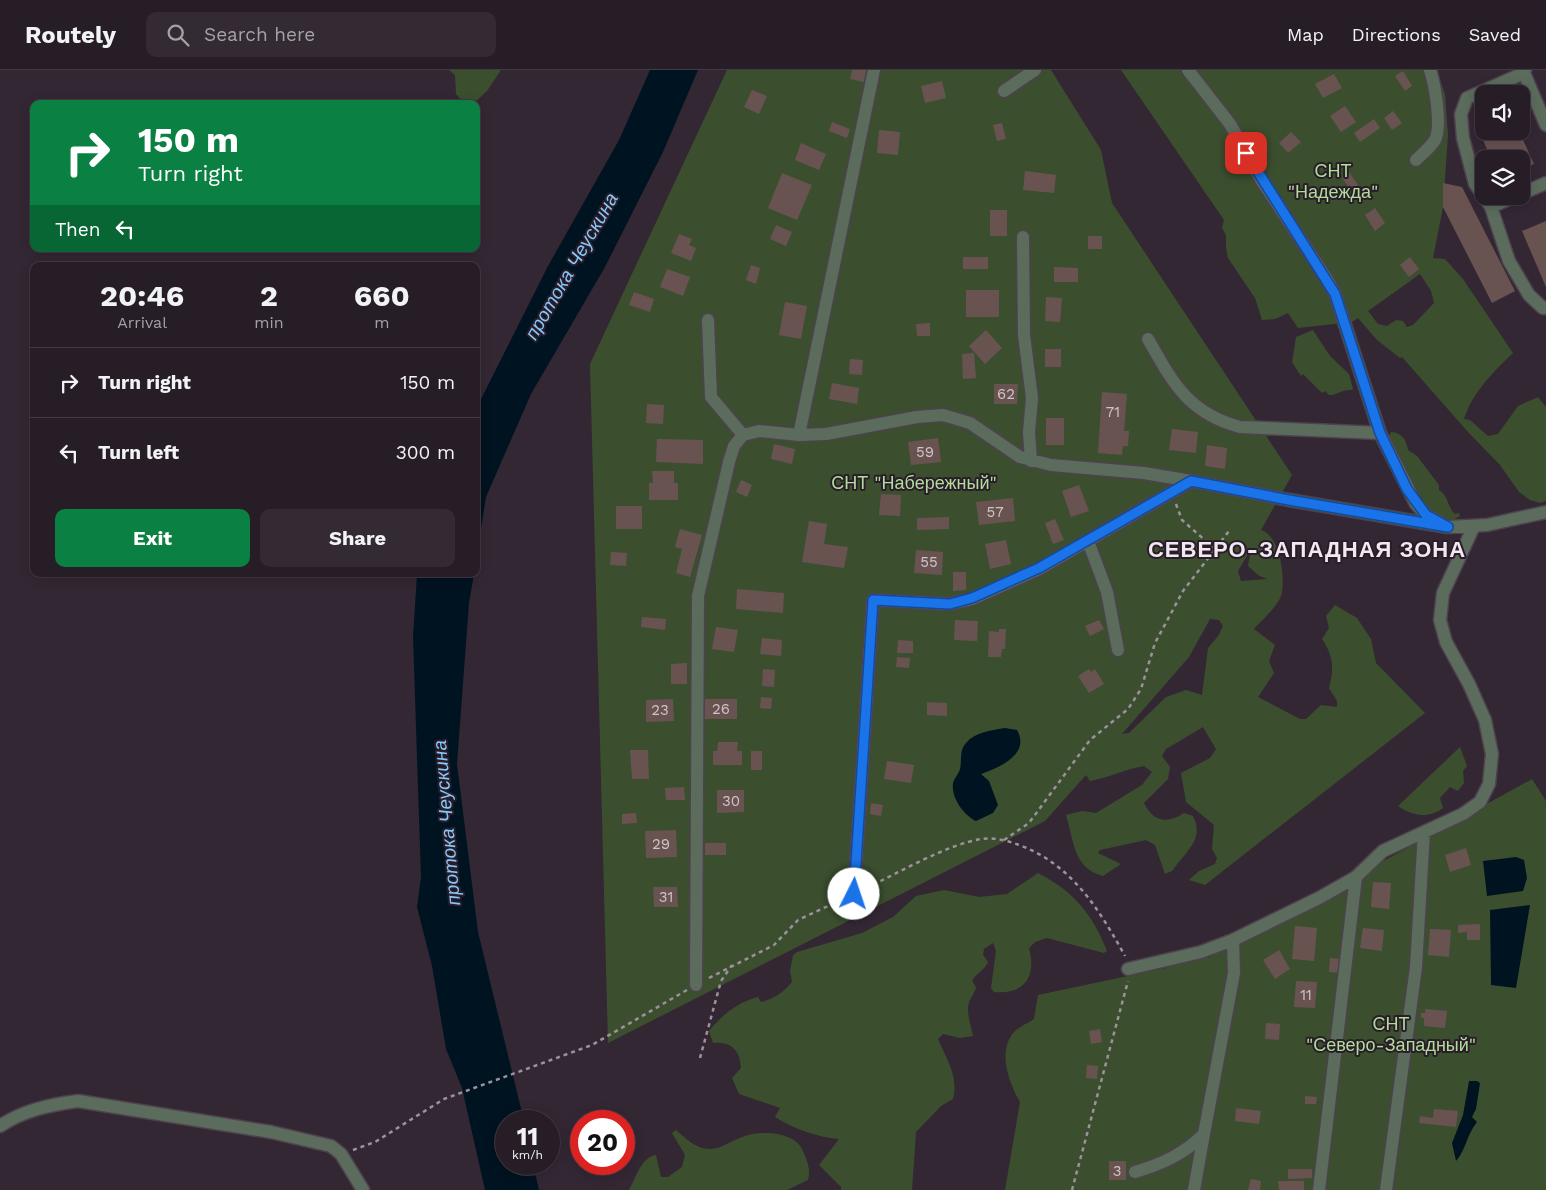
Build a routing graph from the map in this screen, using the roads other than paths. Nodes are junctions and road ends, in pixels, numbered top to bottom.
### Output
1 (874, 70) edge
2 (1035, 70) edge
3 (1188, 70) edge
4 (1430, 70) edge
5 (1524, 71) edge
6 (1004, 91) dead end
7 (1546, 125) edge
8 (1416, 160) dead end
9 (1546, 184) edge
10 (1530, 190) edge
11 (1496, 205) edge
12 (1491, 207) junction
13 (1023, 237) dead end
14 (1546, 308) edge
15 (708, 320) dead end
16 (1148, 339) dead end
17 (1380, 433) junction
18 (743, 435) junction
19 (799, 435) junction
20 (1030, 461) junction
21 (1191, 481) junction
22 (1546, 512) edge
23 (1474, 526) junction
24 (1448, 527) junction
25 (1088, 542) junction
26 (1118, 650) dead end
27 (1424, 832) junction
28 (1356, 877) junction
29 (854, 894) road end
30 (1233, 940) junction
31 (1128, 969) road end
32 (696, 985) road end
33 (0, 1126) edge
34 (1204, 1134) junction
35 (1135, 1172) dead end
36 (363, 1190) edge
37 (1194, 1190) edge
38 (1319, 1190) edge
39 (1386, 1190) edge

1 - 19 street
2 - 6 street
3 - 17 street
4 - 8 street
5 - 7 street
5 - 12 street
9 - 10 street
11 - 12 street
12 - 14 street
13 - 20 street
15 - 18 street
16 - 17 street
17 - 24 street
18 - 19 street
18 - 32 street
19 - 20 street
20 - 21 street
21 - 24 street
21 - 25 street
22 - 23 street
23 - 24 street
23 - 27 street
25 - 26 street
25 - 29 street
27 - 28 street
27 - 39 street
28 - 30 street
28 - 38 street
30 - 31 street
30 - 34 street
33 - 36 street
34 - 35 street
34 - 37 street

